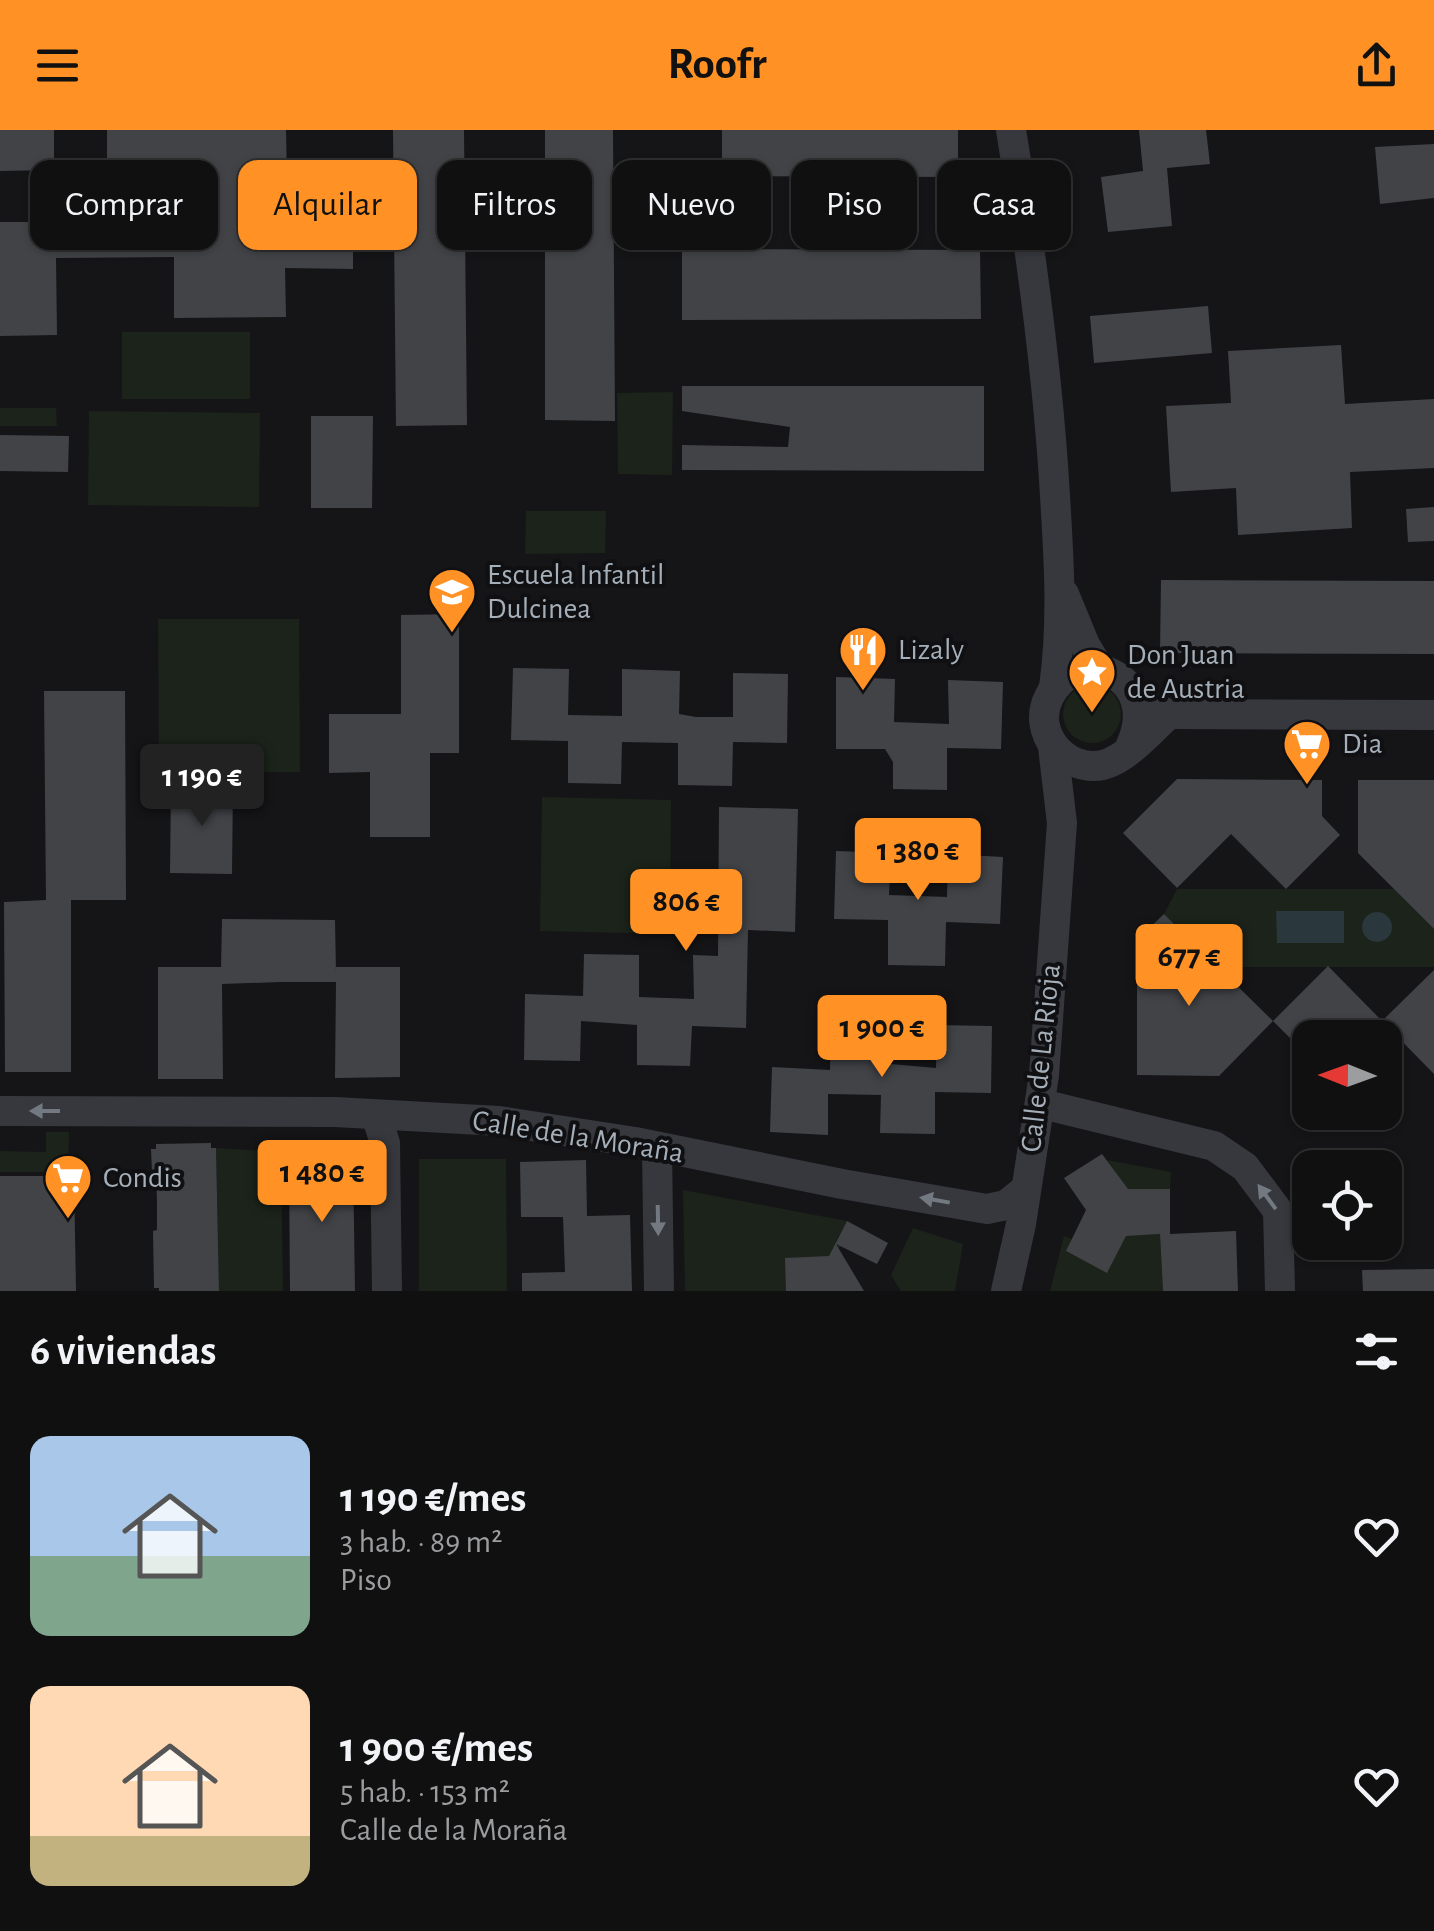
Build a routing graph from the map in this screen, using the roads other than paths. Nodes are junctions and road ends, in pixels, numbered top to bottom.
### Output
1 (1011, 130) edge
2 (1060, 587) junction
3 (1100, 670) junction
4 (1054, 687) junction
5 (1134, 693) junction
6 (1169, 714) junction
7 (1434, 715) edge
8 (1054, 747) junction
9 (1130, 747) junction
10 (1102, 765) junction
11 (1062, 823) junction
12 (1042, 1104) junction
13 (0, 1110) edge
14 (376, 1115) junction
15 (657, 1148) junction
16 (1026, 1189) junction
17 (388, 1291) edge
18 (659, 1291) edge
19 (1006, 1291) edge
20 (1280, 1291) edge

1 - 2 street
2 - 3 street
2 - 4 street
3 - 4 street
3 - 5 street
4 - 8 street
5 - 6 street
5 - 9 street
6 - 7 street
6 - 9 street
8 - 10 street
8 - 11 street, Calle de La Rioja
9 - 10 street
10 - 11 street
11 - 12 street, Calle de La Rioja
12 - 16 street, Calle de La Rioja
20 -> 12 street
14 -> 13 street, Calle de la Moraña
14 - 15 street, Calle de la Moraña
14 - 17 street
16 -> 15 street, Calle de la Moraña
15 -> 18 street
16 - 19 street, Calle de La Rioja

